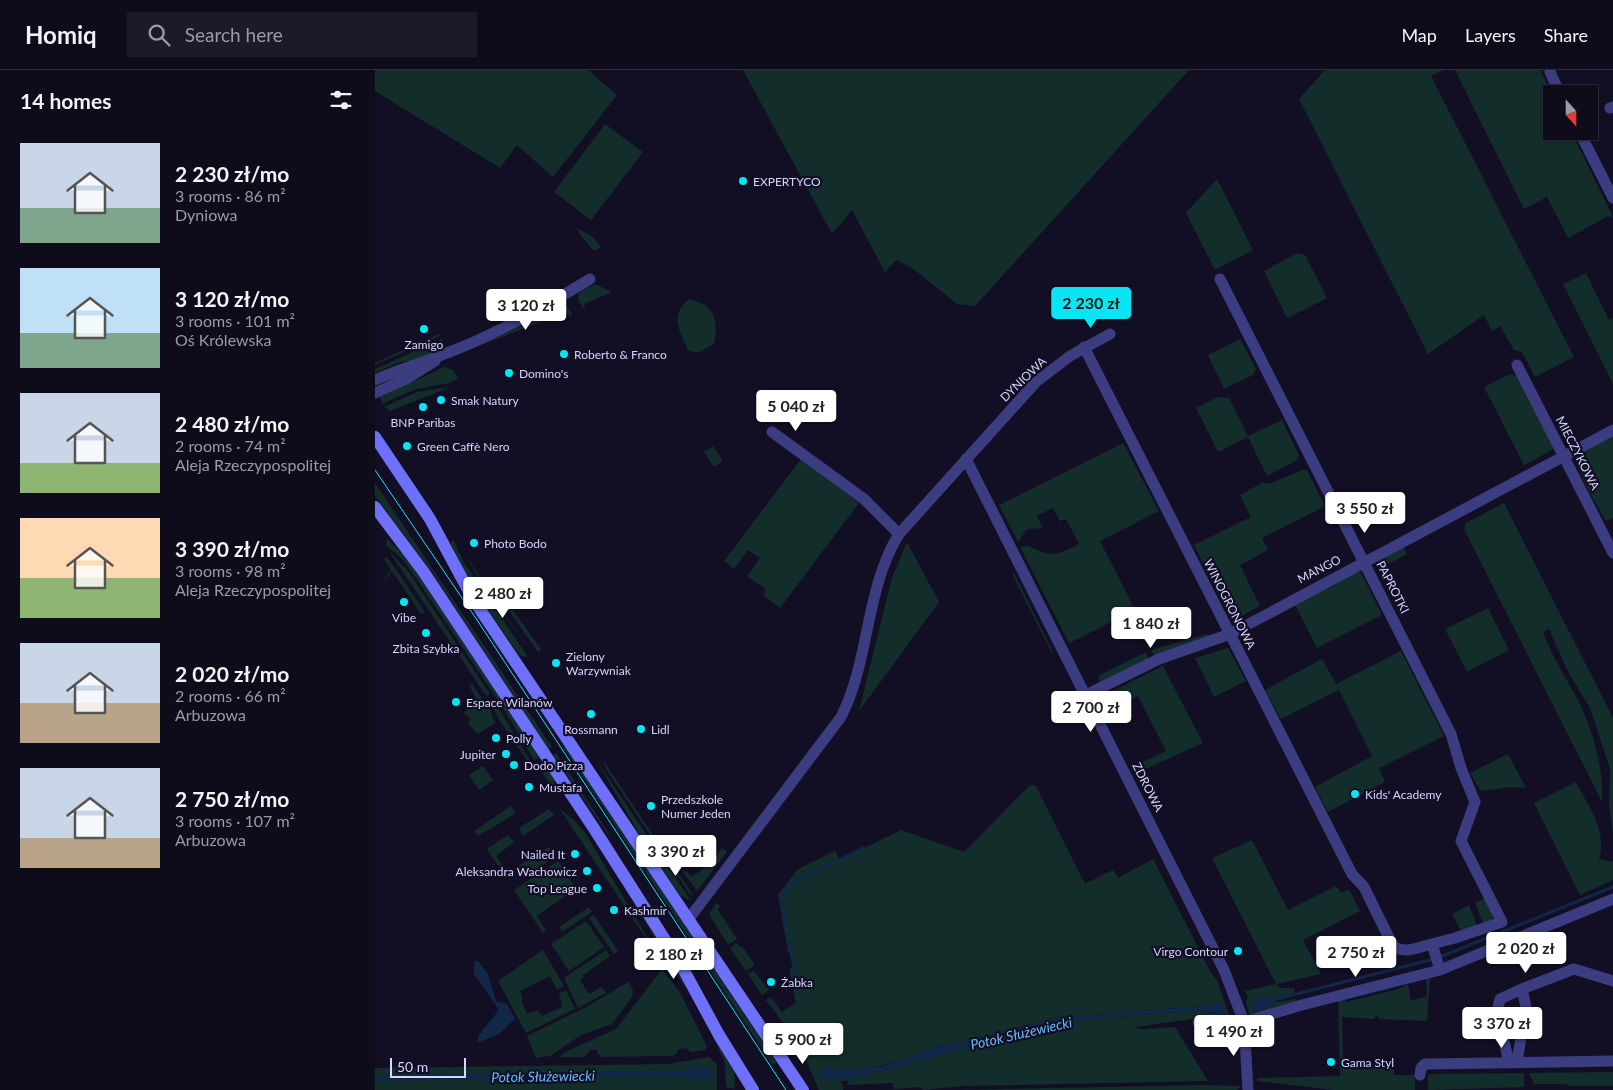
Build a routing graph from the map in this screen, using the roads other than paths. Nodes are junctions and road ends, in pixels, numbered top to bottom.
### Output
1 (1550, 72) dead end
2 (1556, 85) edge
3 (1584, 140) edge
4 (1613, 198) edge
5 (590, 279) dead end
6 (1220, 279) dead end
7 (1110, 334) dead end
8 (1084, 348) junction
9 (446, 354) junction
10 (1517, 365) dead end
11 (375, 380) edge
12 (375, 393) edge
13 (1613, 430) edge
14 (772, 432) dead end
15 (375, 436) edge
16 (1564, 455) junction
17 (966, 459) junction
18 (375, 507) edge
19 (899, 534) junction
20 (1613, 553) edge
21 (1364, 561) junction
22 (1230, 634) junction
23 (1086, 695) junction
24 (1613, 899) edge
25 (688, 920) junction
26 (1433, 948) junction
27 (1440, 968) junction
28 (1613, 981) edge
29 (1522, 989) junction
30 (1244, 1022) junction
31 (1198, 1023) dead end
32 (1613, 1061) edge
33 (1513, 1062) junction
34 (741, 1071) junction
35 (791, 1073) junction
36 (1421, 1075) dead end
37 (740, 1090) edge
38 (753, 1090) edge
39 (794, 1090) edge
40 (803, 1090) edge
41 (1248, 1090) edge

1 - 2 street
3 - 4 street
5 - 9 street
6 - 21 street, PAPROTKI
7 - 8 street, DYNIOWA
8 - 17 street, DYNIOWA
8 - 22 street, WINOGRONOWA
9 - 11 street
9 - 12 street
10 - 16 street, MIECZYKOWA
13 - 16 street, MANGO
14 - 19 street
15 - 25 street
16 - 20 street, MIECZYKOWA
16 - 21 street, MANGO
17 - 19 street, DYNIOWA
17 - 23 street, ZDROWA
18 - 34 street
19 - 25 street, DYNIOWA
21 - 22 street, MANGO
21 - 26 street, PAPROTKI
22 - 23 street, MANGO
22 - 26 street, WINOGRONOWA
23 - 30 street, ZDROWA
24 - 27 street
25 - 35 street
26 - 27 street
27 - 30 street
28 - 29 street
29 - 33 street
29 - 33 street
30 - 31 street
30 - 41 street, ZDROWA
32 - 33 street
33 - 36 street
34 - 37 street
34 - 38 street
35 - 39 street
35 - 40 street

